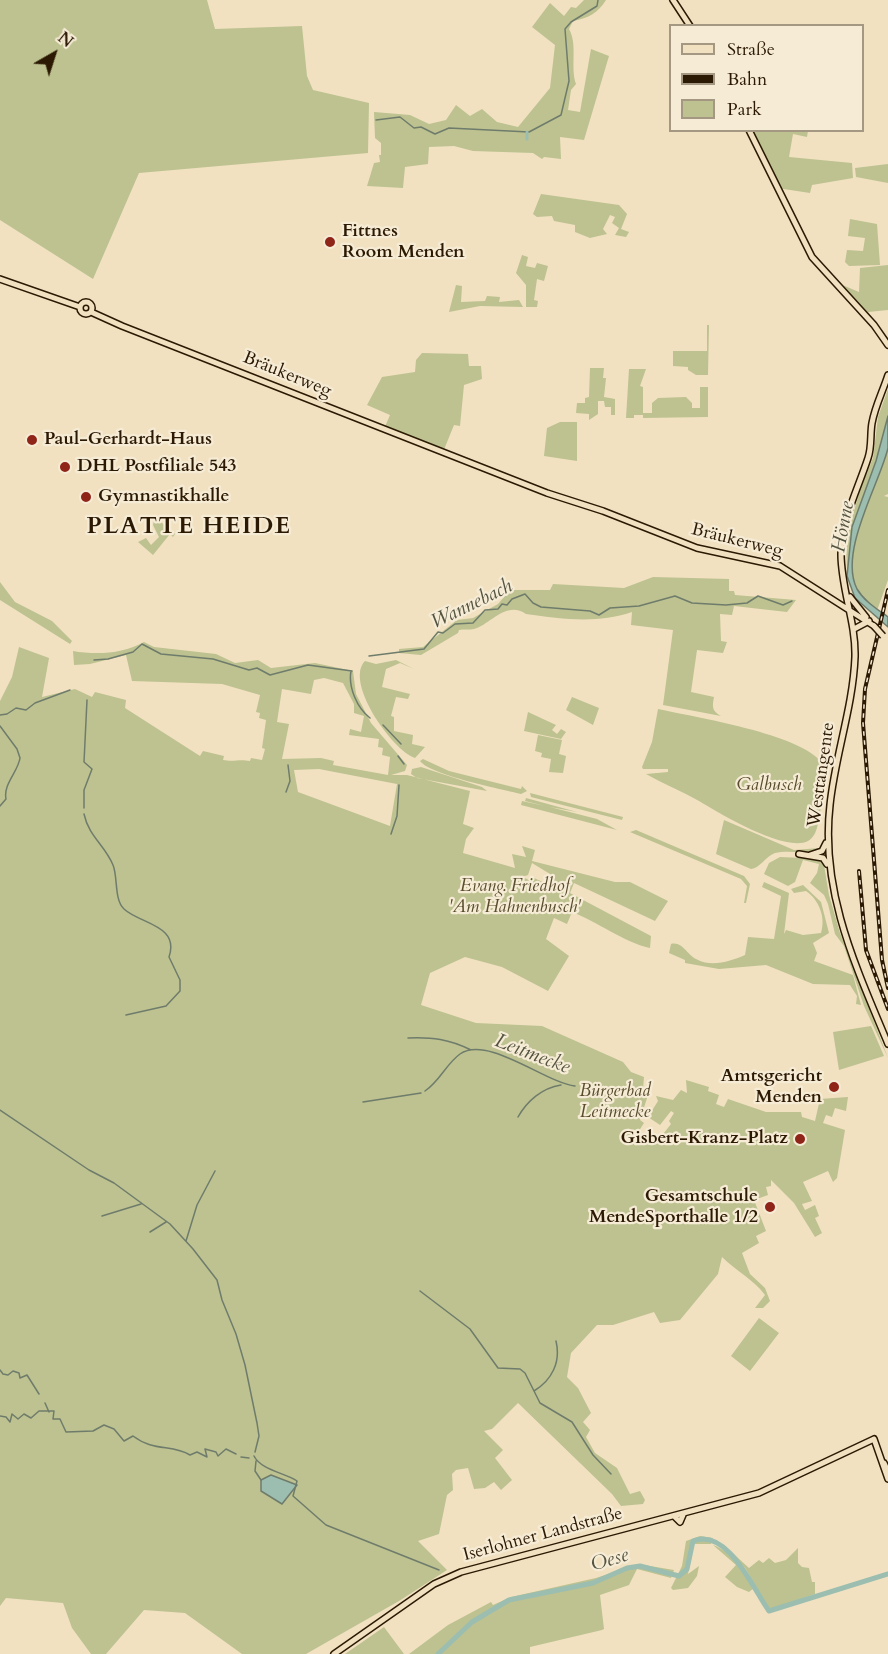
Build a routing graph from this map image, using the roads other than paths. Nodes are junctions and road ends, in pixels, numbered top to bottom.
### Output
1 (673, 0) edge
2 (689, 24) edge
3 (750, 132) edge
4 (0, 279) edge
5 (80, 308) junction
6 (92, 312) junction
7 (888, 345) edge
8 (888, 375) edge
9 (847, 592) junction
10 (837, 602) junction
11 (851, 609) junction
12 (869, 621) junction
13 (854, 629) junction
14 (888, 642) edge
15 (828, 839) junction
16 (799, 854) dead end
17 (810, 855) dead end
18 (829, 868) junction
19 (888, 1044) edge
20 (874, 1439) junction
21 (861, 1446) junction
22 (877, 1452) junction
23 (888, 1472) edge
24 (888, 1479) edge
25 (334, 1654) edge

1 - 2 main road
3 - 7 main road
4 - 5 main road
5 - 6 main road
5 - 6 main road
6 - 10 main road, Bräukerweg
8 - 9 main road, Westtangente
9 - 10 main road
9 - 11 main road, Westtangente
9 - 12 main road
10 - 11 main road, Bräukerweg
10 - 13 main road
11 - 12 main road, Bräukerweg
11 - 13 main road, Westtangente
12 - 13 main road
12 - 14 main road, bridge
13 - 15 main road, Westtangente
15 - 17 main road
15 - 18 main road, Westtangente
16 - 18 main road
18 - 19 main road, Westtangente
20 - 21 main road
20 - 22 main road
20 - 23 main road
21 - 22 main road
21 - 25 main road, Iserlohner Landstraße
22 - 24 main road

